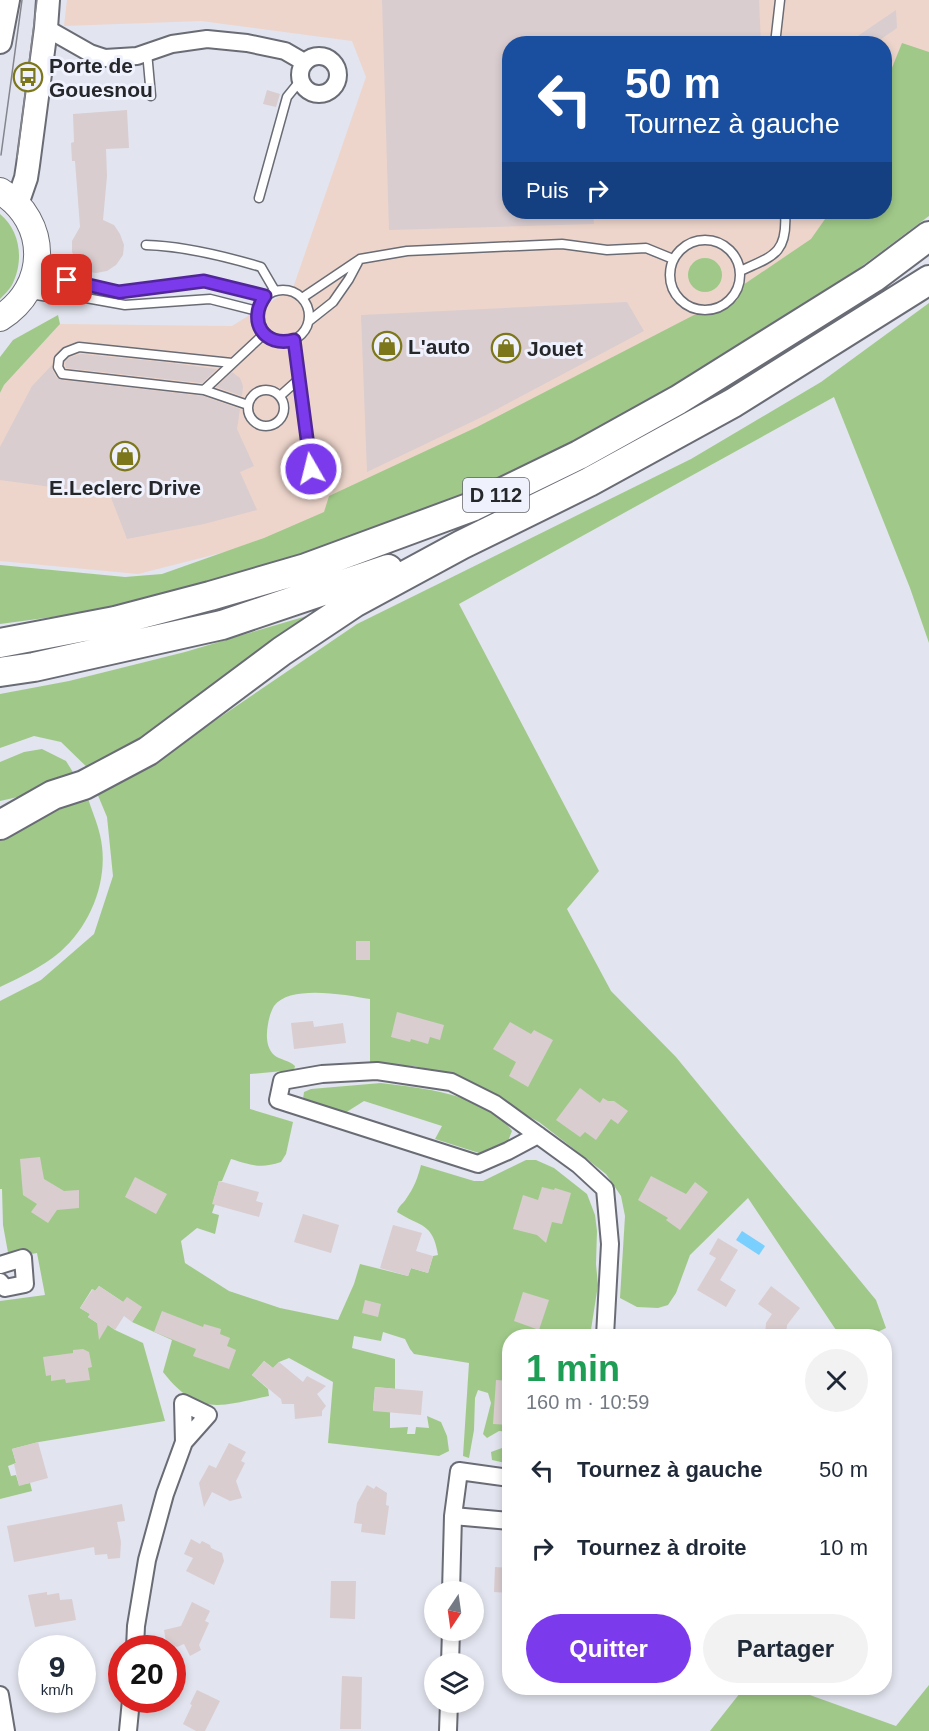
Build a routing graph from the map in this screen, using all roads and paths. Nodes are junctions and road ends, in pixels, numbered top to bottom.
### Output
1 (8, 0) edge
2 (48, 0) edge
3 (780, 0) edge
4 (46, 28) junction
5 (776, 36) edge
6 (0, 42) edge
7 (147, 52) junction
8 (304, 62) junction
9 (300, 81) junction
10 (151, 96) dead end
11 (8, 197) edge
12 (259, 198) dead end
13 (785, 219) edge
14 (929, 236) edge
15 (146, 245) dead end
16 (360, 259) junction
17 (673, 259) junction
18 (37, 263) junction
19 (740, 271) junction
20 (929, 280) edge
21 (275, 291) junction
22 (26, 294) junction
23 (265, 296) junction
24 (303, 298) junction
25 (257, 311) junction
26 (0, 318) edge
27 (309, 321) junction
28 (264, 334) junction
29 (294, 340) junction
30 (232, 363) junction
31 (299, 379) junction
32 (204, 390) junction
33 (280, 396) junction
34 (248, 405) junction
35 (311, 469) dead end
36 (461, 545) junction
37 (5, 642) edge
38 (0, 672) edge
39 (0, 825) edge
40 (538, 1135) junction
41 (0, 1265) edge
42 (0, 1282) edge
43 (604, 1329) edge
44 (183, 1442) dead end
45 (502, 1477) edge
46 (453, 1516) junction
47 (502, 1520) edge
48 (451, 1581) edge
49 (136, 1635) edge
50 (0, 1695) edge
51 (130, 1713) edge
52 (449, 1713) edge
53 (6, 1731) edge
54 (128, 1731) edge
55 (448, 1731) edge

1 - 6 main road
2 - 4 main road
3 - 5 lane
4 - 7 street
4 - 11 main road
7 - 8 street
7 - 10 lane
8 - 9 street
8 - 9 street
9 - 12 lane
11 - 18 main road
13 - 19 lane
14 - 37 highway, D 112
15 - 21 lane
16 - 17 lane
16 - 24 lane
16 - 27 lane
17 - 19 lane
17 - 19 lane
18 - 22 main road
18 - 23 lane
20 - 36 highway, D 112
21 - 23 lane
21 - 24 lane
22 - 25 lane
22 - 26 main road
23 - 25 lane
24 - 27 lane
25 - 28 lane
27 - 29 lane
28 - 29 lane
28 - 30 lane
29 - 31 lane
30 - 32 lane
30 - 32 lane
31 - 33 lane
31 - 35 lane
32 - 34 lane
33 - 34 lane
33 - 34 lane
36 - 38 highway, D 112
36 - 39 highway
40 - 40 street
40 - 43 street
41 - 42 street
44 - 49 street
45 - 46 street
46 - 47 street
46 - 48 street
50 - 53 street
51 - 54 street
52 - 55 street

